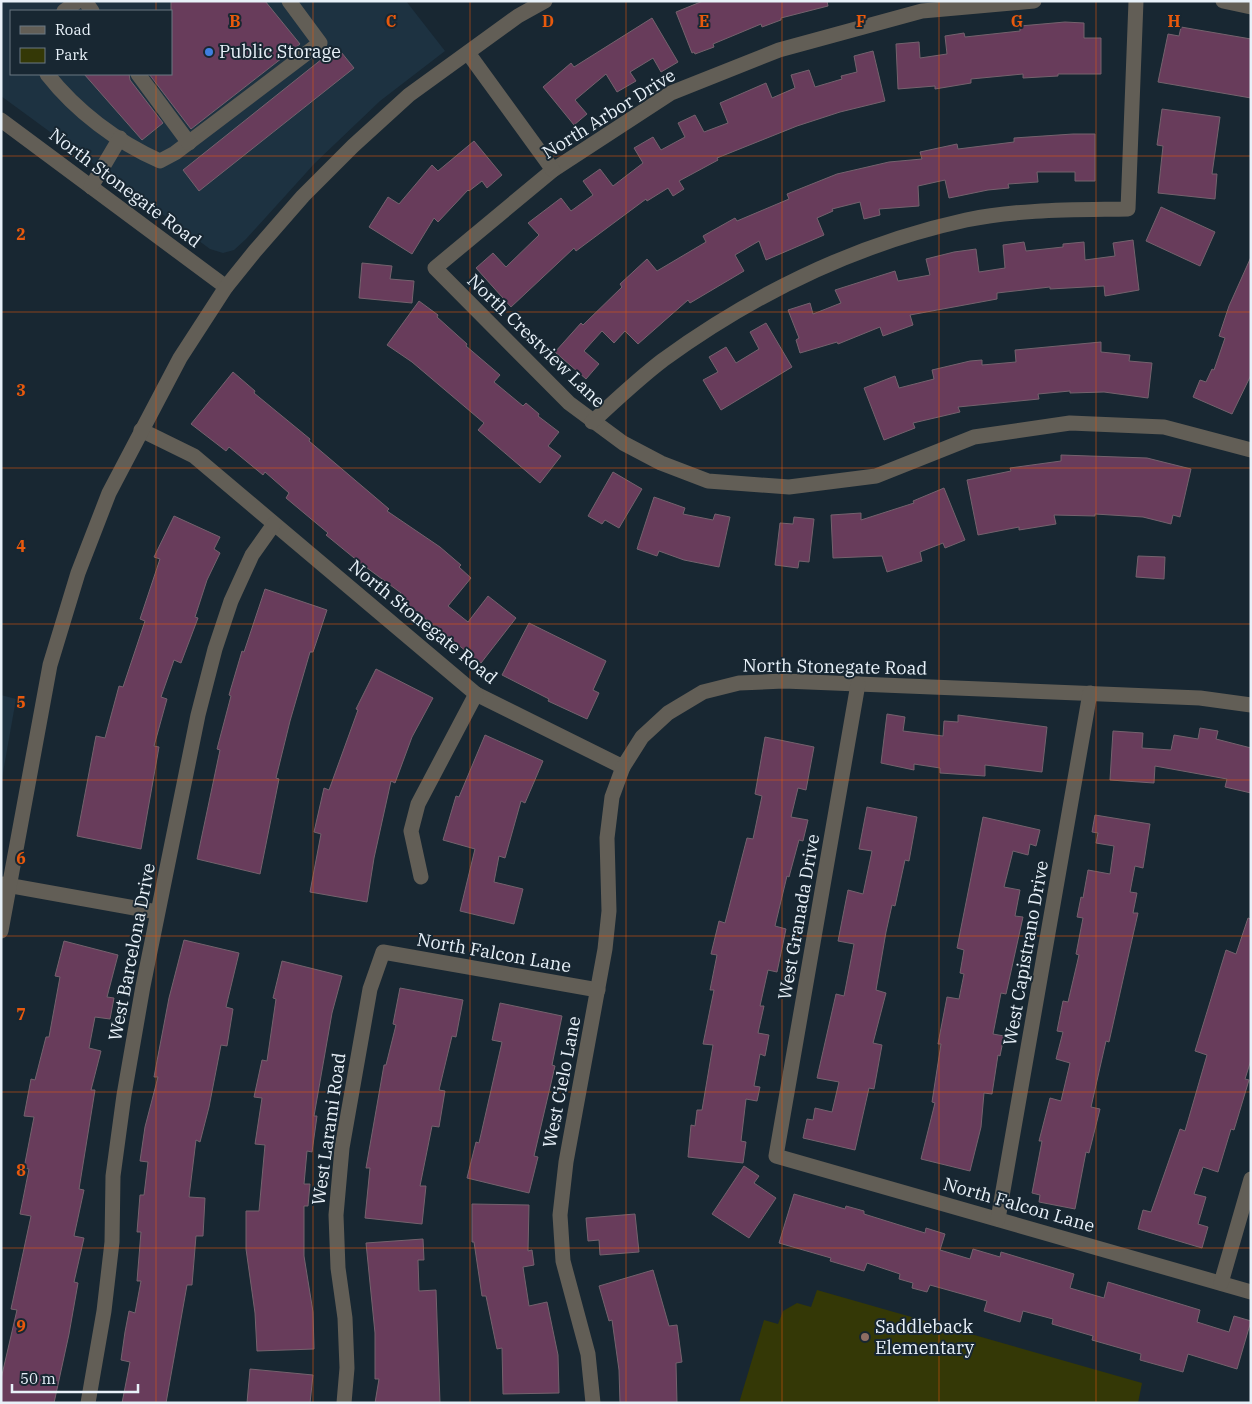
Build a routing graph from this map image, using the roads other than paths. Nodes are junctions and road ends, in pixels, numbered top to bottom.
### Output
1 (78, 1) edge
2 (290, 1) edge
3 (545, 1) edge
4 (1034, 1) edge
5 (1136, 1) edge
6 (1223, 1) edge
7 (1251, 7) edge
8 (65, 10) edge
9 (468, 53) junction
10 (48, 75) edge
11 (139, 75) edge
12 (1, 120) edge
13 (120, 138) junction
14 (189, 143) junction
15 (552, 170) junction
16 (91, 186) junction
17 (436, 268) joint
18 (226, 287) junction
19 (592, 422) junction
20 (141, 430) junction
21 (1251, 450) edge
22 (274, 524) junction
23 (858, 684) junction
24 (1090, 693) junction
25 (476, 694) junction
26 (1251, 705) edge
27 (623, 767) junction
28 (421, 877) dead end
29 (5, 884) edge
30 (157, 912) junction
31 (1, 931) edge
32 (383, 952) joint
33 (598, 990) junction
34 (776, 1156) joint
35 (1251, 1179) edge
36 (998, 1219) junction
37 (1221, 1283) junction
38 (1251, 1292) edge
39 (88, 1403) edge
40 (344, 1403) edge
41 (593, 1403) edge

1 - 8 street
2 - 14 street
3 - 9 street
4 - 15 street, North Arbor Drive
5 - 19 street
6 - 7 street
9 - 15 street
9 - 18 street
10 - 13 street
11 - 14 street
12 - 16 street, North Stonegate Road
13 - 14 street
13 - 16 street
15 - 17 street, North Arbor Drive
16 - 18 street, North Stonegate Road
17 - 19 street, North Crestview Lane
18 - 20 street
19 - 21 street, North Crestview Lane
20 - 22 street, North Stonegate Road
20 - 29 street
22 - 25 street, North Stonegate Road
22 - 30 street, West Barcelona Drive
23 - 24 street, North Stonegate Road
23 - 27 street, North Stonegate Road
23 - 34 street, West Granada Drive
24 - 26 street, North Stonegate Road
24 - 36 street, West Capistrano Drive
25 - 27 street, North Stonegate Road
25 - 28 street
27 - 33 street, West Cielo Lane
29 - 30 street
29 - 31 street
30 - 39 street, West Barcelona Drive
32 - 33 street, North Falcon Lane
32 - 40 street, West Larami Road
33 - 41 street, West Cielo Lane
34 - 36 street, North Falcon Lane
35 - 37 street
36 - 37 street, North Falcon Lane
37 - 38 street, North Falcon Lane

